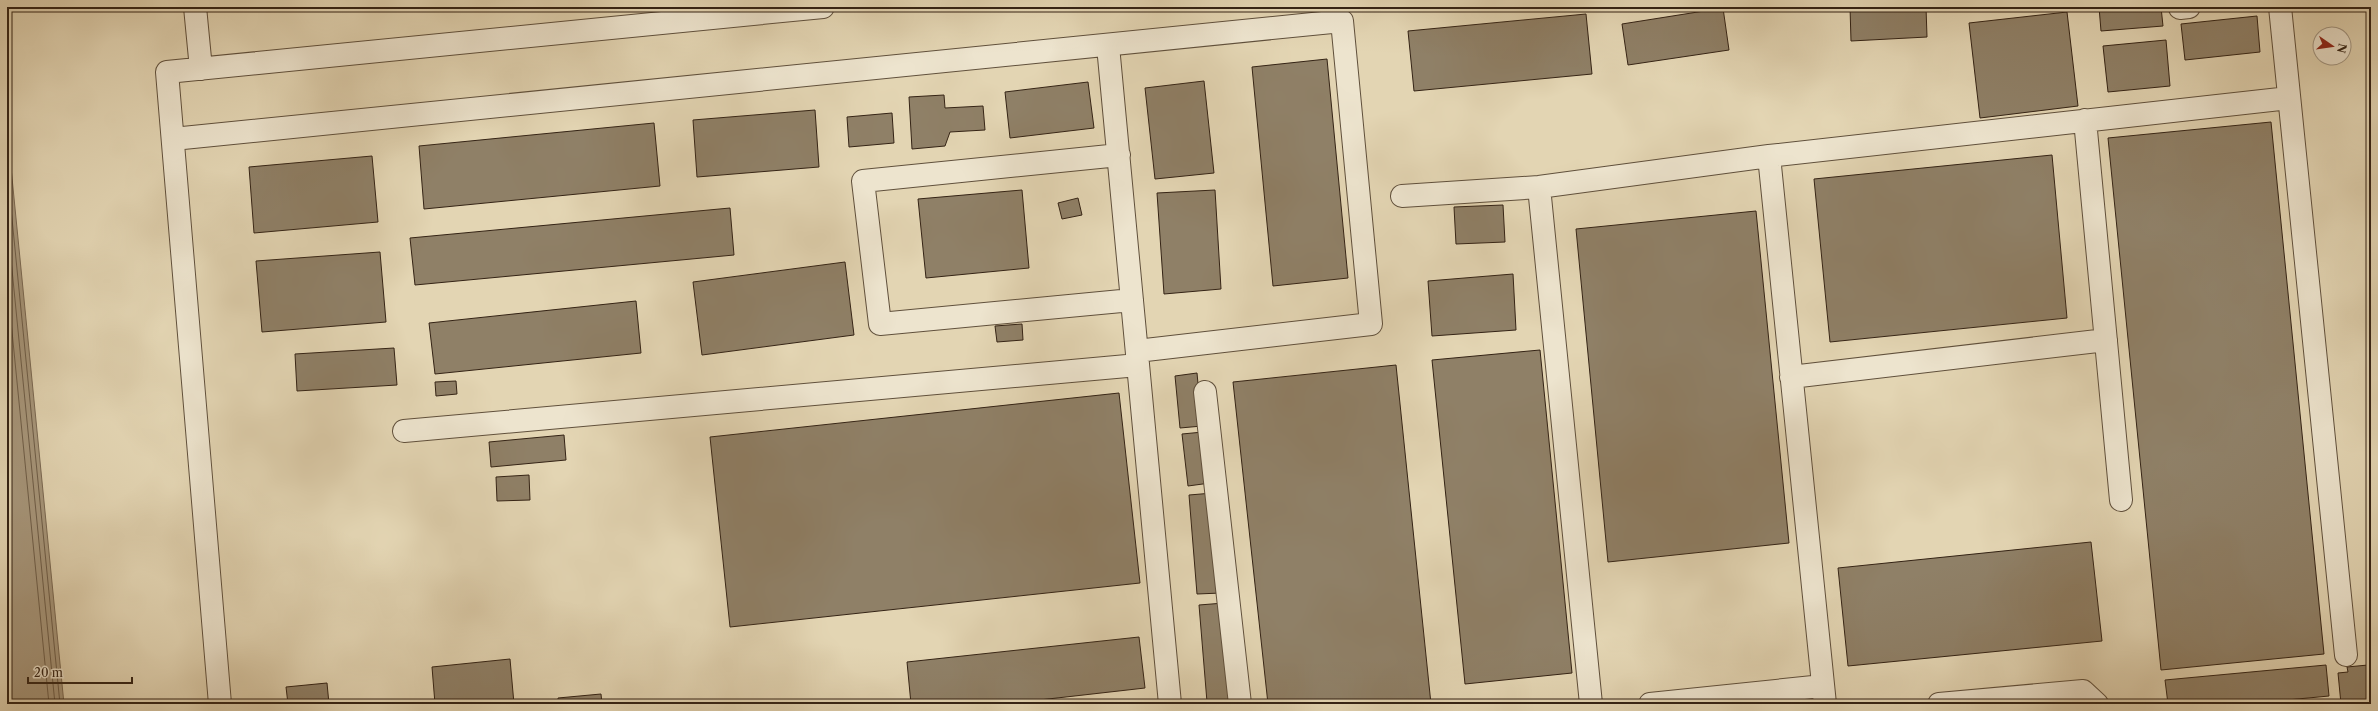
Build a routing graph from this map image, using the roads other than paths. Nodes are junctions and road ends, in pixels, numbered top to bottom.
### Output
1 (196, 7) edge
2 (823, 7) edge
3 (2280, 7) edge
4 (1108, 46) junction
5 (201, 68) junction
6 (2289, 98) junction
7 (2085, 120) junction
8 (173, 139) junction
9 (1119, 155) junction
10 (1768, 156) junction
11 (1539, 187) junction
12 (1402, 196) dead end
13 (1132, 300) junction
14 (2106, 340) junction
15 (1138, 358) junction
16 (1791, 377) junction
17 (1205, 392) dead end
18 (404, 431) dead end
19 (2121, 500) dead end
20 (2346, 655) dead end
21 (1824, 695) edge
22 (220, 704) edge
23 (1170, 704) edge
24 (1240, 704) edge
25 (1591, 704) edge
26 (1650, 704) edge
27 (1939, 704) edge
28 (2096, 704) edge

1 - 5 lane
2 - 5 lane
3 - 6 lane
4 - 8 lane
4 - 9 lane
4 - 15 lane
5 - 8 lane
6 - 7 lane
6 - 20 lane
7 - 10 lane
7 - 14 lane
8 - 22 lane
9 - 13 lane
9 - 13 lane
10 - 11 lane
10 - 16 lane
11 - 12 lane
11 - 25 lane
13 - 15 lane
14 - 16 lane
14 - 19 lane
15 - 18 lane
15 - 23 lane
16 - 21 lane
17 - 24 lane
21 - 26 lane
27 - 28 lane

